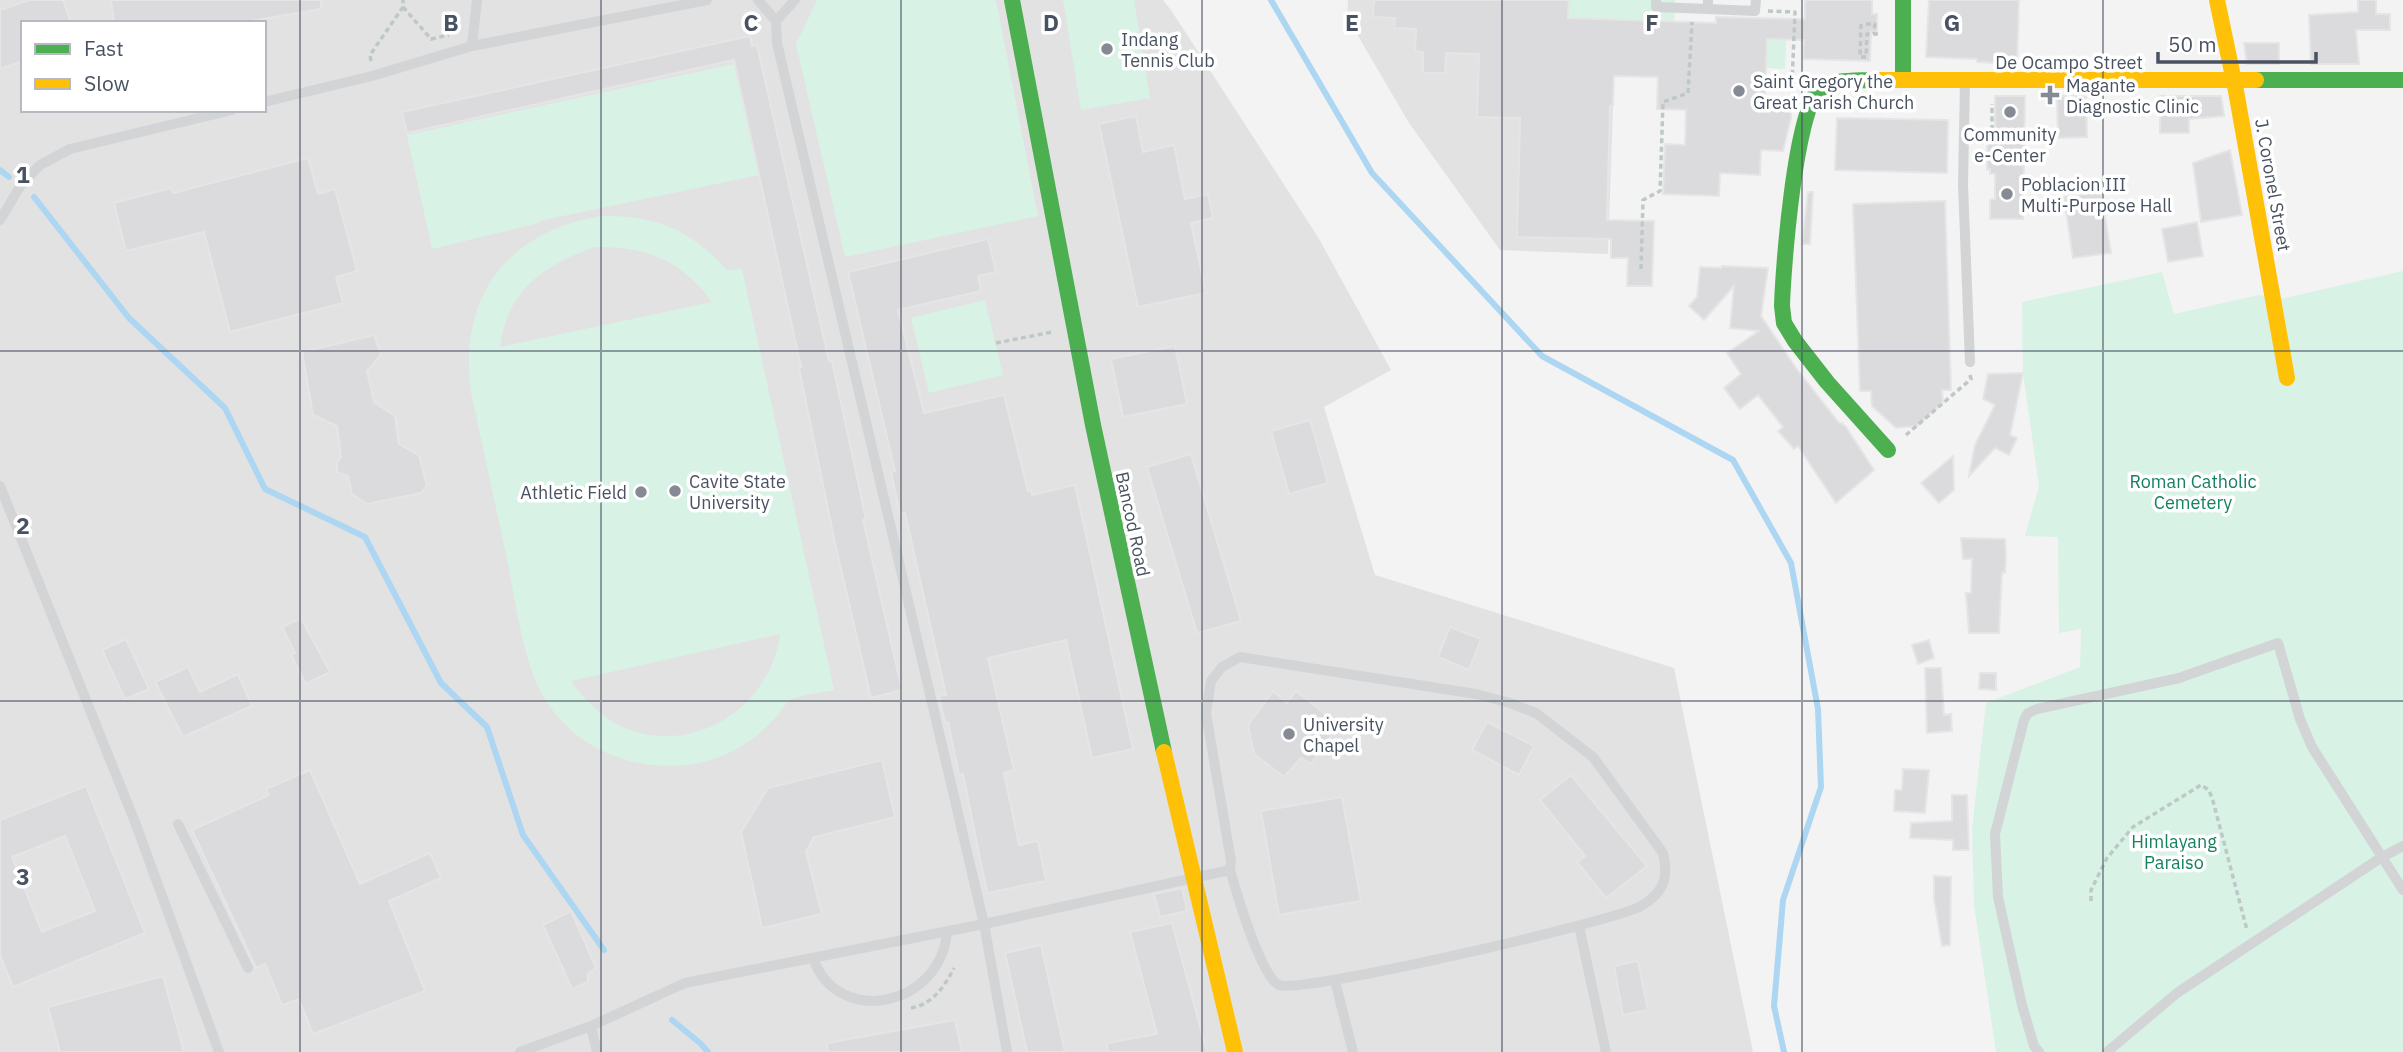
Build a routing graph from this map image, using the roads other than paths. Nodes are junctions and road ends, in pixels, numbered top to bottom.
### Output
1 (477, 0) edge
2 (707, 0) edge
3 (758, 0) edge
4 (796, 0) edge
5 (1012, 0) edge
6 (1903, 0) edge
7 (2217, 0) edge
8 (686, 1) edge
9 (1656, 3) edge
10 (1708, 4) edge
11 (1755, 5) edge
12 (776, 21) junction
13 (472, 46) junction
14 (1902, 80) junction
15 (2234, 80) junction
16 (2403, 80) edge
17 (1965, 81) junction
18 (266, 102) edge
19 (224, 112) edge
20 (0, 219) edge
21 (1970, 362) road end
22 (2287, 378) dead end
23 (1888, 450) road end
24 (0, 486) edge
25 (178, 824) dead end
26 (2403, 846) edge
27 (2382, 857) junction
28 (1230, 870) junction
29 (1195, 878) junction
30 (2403, 890) edge
31 (984, 924) junction
32 (1579, 926) junction
33 (947, 931) junction
34 (814, 958) junction
35 (248, 968) dead end
36 (1335, 981) junction
37 (591, 1026) junction
38 (219, 1052) edge
39 (520, 1052) edge
40 (597, 1052) edge
41 (1007, 1052) edge
42 (1235, 1052) edge
43 (1353, 1052) edge
44 (1606, 1052) edge
45 (2039, 1052) edge
46 (2107, 1052) edge

1 - 13 lane
2 - 8 lane
3 - 12 lane
4 - 12 lane
5 - 29 street, Bancod Road
6 - 14 street
7 - 15 street, J. Coronel Street
8 - 13 lane
9 - 10 lane
10 - 11 lane
12 - 31 lane
13 - 18 lane
14 - 17 street, De Ocampo Street
14 - 23 street, De Ocampo Street
15 - 16 street, De Ocampo Street
15 - 17 street, De Ocampo Street
15 - 22 street, J. Coronel Street
17 - 21 lane
19 - 20 lane
24 - 38 lane
25 - 35 lane
26 - 27 lane
27 - 30 lane
27 - 45 lane
27 - 46 lane
28 - 29 lane
28 - 32 lane
28 - 36 lane
29 - 31 lane
29 - 42 street, Bancod Road
31 - 33 lane
31 - 41 lane
32 - 36 lane
32 - 44 lane
33 - 34 lane
33 - 34 lane
34 - 37 lane
36 - 43 lane
37 - 39 lane
37 - 40 lane

